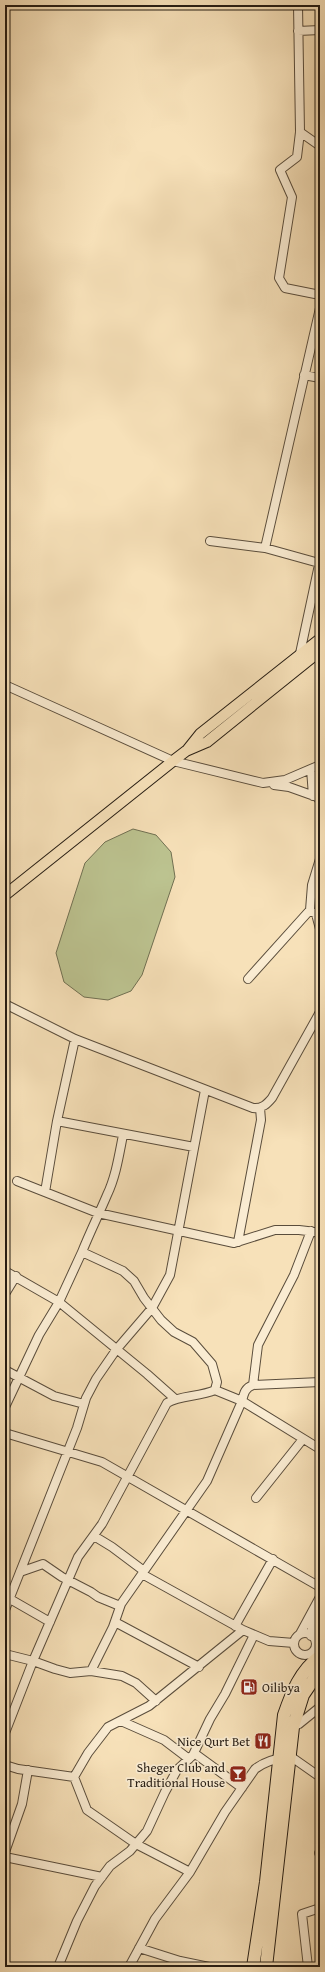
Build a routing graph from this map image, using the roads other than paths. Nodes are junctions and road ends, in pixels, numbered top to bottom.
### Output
1 (298, 5) edge
2 (298, 30) junction
3 (320, 30) edge
4 (300, 132) junction
5 (320, 146) edge
6 (320, 295) edge
7 (320, 308) edge
8 (304, 375) junction
9 (320, 378) edge
10 (210, 541) dead end
11 (265, 548) junction
12 (320, 561) edge
13 (320, 639) edge
14 (320, 652) edge
15 (301, 661) junction
16 (5, 684) edge
17 (173, 761) junction
18 (320, 765) edge
19 (311, 769) junction
20 (263, 783) junction
21 (313, 796) junction
22 (320, 801) edge
23 (320, 859) edge
24 (5, 895) edge
25 (310, 910) junction
26 (320, 929) edge
27 (248, 979) dead end
28 (5, 1004) edge
29 (320, 1012) edge
30 (75, 1039) junction
31 (206, 1090) junction
32 (260, 1108) junction
33 (57, 1121) junction
34 (124, 1135) junction
35 (194, 1147) junction
36 (17, 1181) dead end
37 (45, 1192) junction
38 (98, 1213) junction
39 (178, 1231) junction
40 (311, 1231) junction
41 (320, 1235) edge
42 (238, 1242) junction
43 (82, 1252) junction
44 (5, 1270) edge
45 (16, 1276) junction
46 (5, 1294) edge
47 (59, 1302) junction
48 (152, 1308) junction
49 (116, 1350) junction
50 (5, 1370) edge
51 (18, 1378) junction
52 (320, 1382) edge
53 (253, 1385) junction
54 (215, 1390) junction
55 (174, 1398) junction
56 (242, 1401) junction
57 (84, 1404) junction
58 (5, 1407) edge
59 (5, 1433) edge
60 (303, 1439) junction
61 (320, 1449) edge
62 (68, 1453) junction
63 (128, 1477) junction
64 (256, 1498) dead end
65 (186, 1512) junction
66 (94, 1536) junction
67 (274, 1559) junction
68 (20, 1572) junction
69 (143, 1572) junction
70 (68, 1581) junction
71 (320, 1587) edge
72 (320, 1597) edge
73 (10, 1599) junction
74 (120, 1606) junction
75 (5, 1610) edge
76 (320, 1611) edge
77 (50, 1622) junction
78 (115, 1622) junction
79 (235, 1626) junction
80 (243, 1630) junction
81 (300, 1634) junction
82 (254, 1635) junction
83 (311, 1636) junction
84 (294, 1643) junction
85 (318, 1646) edge
86 (5, 1654) edge
87 (301, 1655) junction
88 (320, 1656) edge
89 (33, 1661) junction
90 (199, 1667) junction
91 (316, 1669) edge
92 (91, 1671) junction
93 (156, 1701) junction
94 (320, 1707) edge
95 (121, 1721) junction
96 (287, 1728) junction
97 (5, 1733) edge
98 (191, 1756) junction
99 (284, 1757) junction
100 (5, 1765) edge
101 (28, 1770) junction
102 (74, 1777) junction
103 (320, 1777) edge
104 (242, 1788) junction
105 (136, 1844) junction
106 (5, 1852) edge
107 (5, 1857) edge
108 (190, 1872) junction
109 (102, 1877) junction
110 (320, 1908) edge
111 (139, 1948) junction
112 (58, 1967) edge
113 (129, 1967) edge
114 (208, 1967) edge
115 (253, 1967) edge
116 (266, 1967) edge
117 (308, 1967) edge

1 - 2 street
2 - 3 street
2 - 4 street
4 - 5 street
4 - 6 street
7 - 8 street
8 - 9 street
8 - 11 street
10 - 11 street
11 - 12 street
12 - 15 street
13 - 15 main road
14 - 15 main road
15 - 17 main road
16 - 17 street
17 - 20 street
17 - 24 main road
18 - 19 street
19 - 20 street
19 - 21 street
20 - 21 street
21 - 22 street
23 - 25 street
25 - 26 street
25 - 27 street
28 - 30 street
29 - 32 street
30 - 31 street
30 - 33 street
31 - 32 street
31 - 35 street
32 - 42 street
33 - 34 street
33 - 37 street
34 - 35 street
34 - 38 street
35 - 39 street
36 - 37 street
37 - 38 street
38 - 39 street
38 - 43 street
39 - 42 street
39 - 48 street
40 - 41 street
40 - 42 street
40 - 53 street
43 - 47 street
43 - 48 street
44 - 45 street
45 - 46 street
45 - 47 street
47 - 49 street
47 - 51 street
48 - 49 street
48 - 54 street
49 - 55 street
49 - 57 street
50 - 51 street
51 - 57 street
51 - 58 street
52 - 53 street
53 - 56 street
54 - 55 street
54 - 56 street
55 - 63 street
56 - 60 street
56 - 65 street
57 - 62 street
59 - 62 street
60 - 61 street
60 - 64 street
62 - 63 street
62 - 68 street
63 - 65 street
63 - 66 street
65 - 67 street
65 - 69 street
66 - 69 street
66 - 70 street
67 - 71 street
67 - 79 street
68 - 70 street
68 - 73 street
69 - 74 street
69 - 79 street
70 - 74 street
70 - 77 street
72 - 81 street
73 - 75 street
73 - 77 street
74 - 78 street
76 - 83 street
77 - 89 street
78 - 90 street
78 - 92 street
79 - 80 street
80 - 82 street
80 - 90 street
81 - 83 street
81 - 84 street
82 - 84 street
82 - 98 street
83 - 85 street
84 - 87 street
85 - 87 street
86 - 89 street
87 - 91 street
88 - 91 highway
89 - 92 street
89 - 97 street
90 - 93 street
91 - 96 highway
92 - 93 street
93 - 95 street
94 - 96 street
95 - 98 street
95 - 102 street
96 - 99 highway
98 - 104 street
98 - 105 street
99 - 103 street
99 - 104 street
99 - 115 highway
99 - 116 highway
100 - 101 street
101 - 102 street
101 - 106 street
102 - 105 street
104 - 108 street
105 - 108 street
105 - 109 street
107 - 109 street
108 - 111 street
109 - 112 street
110 - 117 street
111 - 113 street
111 - 114 street

